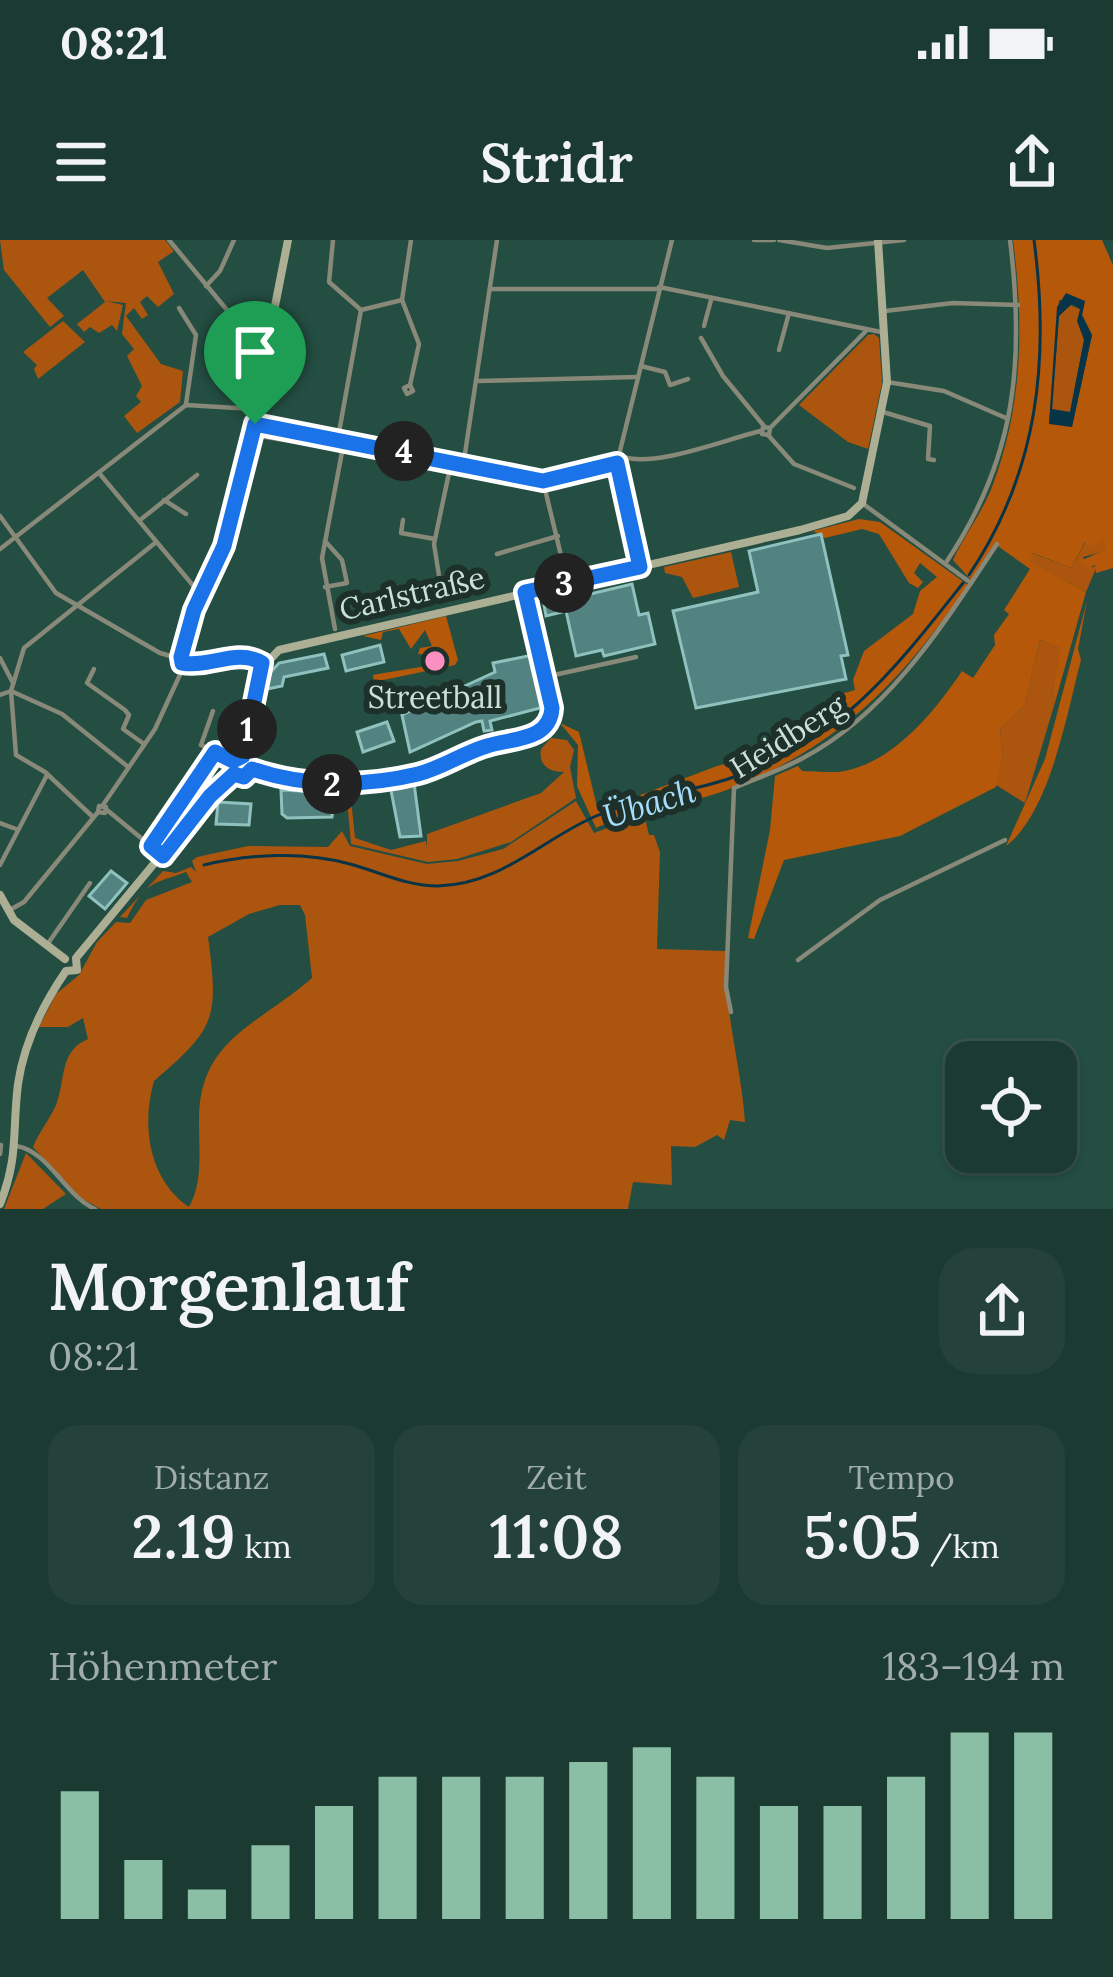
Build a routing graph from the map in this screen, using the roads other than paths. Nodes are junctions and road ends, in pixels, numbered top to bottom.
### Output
1 (169, 240) edge
2 (234, 240) edge
3 (288, 240) edge
4 (333, 240) edge
5 (411, 240) edge
6 (496, 240) edge
7 (672, 240) edge
8 (754, 240) edge
9 (776, 240) edge
10 (904, 240) edge
11 (1010, 240) edge
12 (878, 242) edge
13 (206, 286) junction
14 (658, 288) junction
15 (490, 289) junction
16 (402, 300) junction
17 (711, 300) junction
18 (1018, 305) junction
19 (179, 308) dead end
20 (361, 310) junction
21 (886, 311) junction
22 (789, 313) junction
23 (274, 323) junction
24 (704, 326) dead end
25 (867, 330) junction
26 (887, 332) junction
27 (701, 338) dead end
28 (779, 350) dead end
29 (641, 366) junction
30 (638, 377) junction
31 (688, 379) dead end
32 (477, 381) junction
33 (887, 382) junction
34 (410, 385) dead end
35 (186, 405) junction
36 (258, 410) junction
37 (883, 412) junction
38 (1008, 419) junction
39 (254, 429) junction
40 (766, 430) junction
41 (338, 440) junction
42 (339, 449) junction
43 (619, 459) junction
44 (934, 460) dead end
45 (463, 466) junction
46 (450, 468) junction
47 (99, 473) junction
48 (196, 475) dead end
49 (543, 481) junction
50 (854, 488) dead end
51 (164, 500) junction
52 (859, 507) junction
53 (186, 514) dead end
54 (0, 516) edge
55 (404, 520) dead end
56 (138, 521) junction
57 (557, 536) junction
58 (16, 537) junction
59 (435, 539) junction
60 (325, 542) junction
61 (155, 543) junction
62 (997, 544) dead end
63 (0, 549) edge
64 (497, 554) dead end
65 (947, 561) junction
66 (640, 567) junction
67 (566, 572) dead end
68 (965, 578) junction
69 (325, 587) junction
70 (525, 592) junction
71 (201, 595) junction
72 (443, 601) dead end
73 (77, 605) junction
74 (335, 628) dead end
75 (636, 657) dead end
76 (0, 658) edge
77 (183, 662) junction
78 (262, 663) junction
79 (94, 670) dead end
80 (545, 677) junction
81 (14, 683) junction
82 (11, 691) junction
83 (0, 694) edge
84 (213, 711) dead end
85 (144, 744) junction
86 (215, 752) junction
87 (238, 759) junction
88 (127, 766) junction
89 (252, 769) junction
90 (234, 774) junction
91 (48, 775) junction
92 (100, 811) junction
93 (0, 823) edge
94 (16, 829) junction
95 (1005, 840) dead end
96 (151, 846) junction
97 (163, 856) junction
98 (0, 865) edge
99 (90, 883) dead end
100 (0, 895) edge
101 (8, 916) edge
102 (46, 945) junction
103 (76, 958) junction
104 (65, 959) junction
105 (798, 960) dead end
106 (66, 971) junction
107 (731, 1012) dead end
108 (1, 1144) edge
109 (16, 1146) junction
110 (0, 1154) edge
111 (0, 1204) edge
112 (95, 1209) edge

1 - 13 street
2 - 13 street
3 - 23 main road
4 - 20 street
5 - 16 street
6 - 15 street
7 - 14 street
8 - 9 street
9 - 12 street
10 - 12 street
11 - 18 street
12 - 21 main road
13 - 23 street
14 - 15 street
14 - 17 street
14 - 29 street
15 - 32 street
16 - 20 street
16 - 34 street
17 - 22 street
17 - 24 street
18 - 21 street
18 - 38 street
19 - 35 street
20 - 41 street
21 - 26 main road
22 - 25 street
22 - 28 street
23 - 36 main road
25 - 26 street
25 - 40 street
26 - 33 main road
27 - 40 street
29 - 30 street
29 - 31 street
30 - 32 street
30 - 43 street
32 - 45 street
33 - 37 main road
33 - 38 street
35 - 36 street
35 - 47 street
36 - 39 main road
37 - 44 street
37 - 52 main road
38 - 65 street
39 - 41 street
39 - 42 street
39 - 71 main road
40 - 43 street
40 - 50 street
41 - 42 street
41 - 45 street
42 - 46 street
42 - 60 street
43 - 49 street
43 - 66 street
45 - 46 street
45 - 49 street
46 - 59 street
47 - 56 street
47 - 58 street
48 - 51 street
49 - 57 street
51 - 53 street
51 - 56 street
52 - 65 street
52 - 66 main road, Carlstraße
54 - 58 street
55 - 59 street
56 - 61 street
57 - 64 street
57 - 67 street
58 - 63 street
58 - 73 street
59 - 72 street
60 - 69 street
60 - 69 street
61 - 71 street
61 - 73 street
62 - 68 street, Heidberg
65 - 68 street
66 - 70 main road, Carlstraße
68 - 107 street, Heidberg
69 - 74 street
70 - 78 main road, Carlstraße
70 - 80 street
71 - 77 main road
73 - 77 street
73 - 81 street
75 - 80 street
76 - 81 street
77 - 78 main road
77 - 85 street
78 - 87 main road
79 - 85 street
80 - 89 street
81 - 82 street
82 - 83 street
82 - 88 street
82 - 91 street
84 - 86 street
85 - 88 street
86 - 87 street
86 - 96 street
87 - 89 main road
87 - 90 main road
88 - 92 street
89 - 90 main road
90 - 97 main road
91 - 92 street
91 - 94 street
92 - 96 street
92 - 101 street
93 - 94 street
94 - 98 street
95 - 105 street
96 - 97 street
97 - 103 main road
99 - 102 street
100 - 101 main road
101 - 102 main road
102 - 104 main road
103 - 104 main road
103 - 106 main road
104 - 106 main road
106 - 109 main road
108 - 110 street
109 - 111 main road
109 - 112 street

